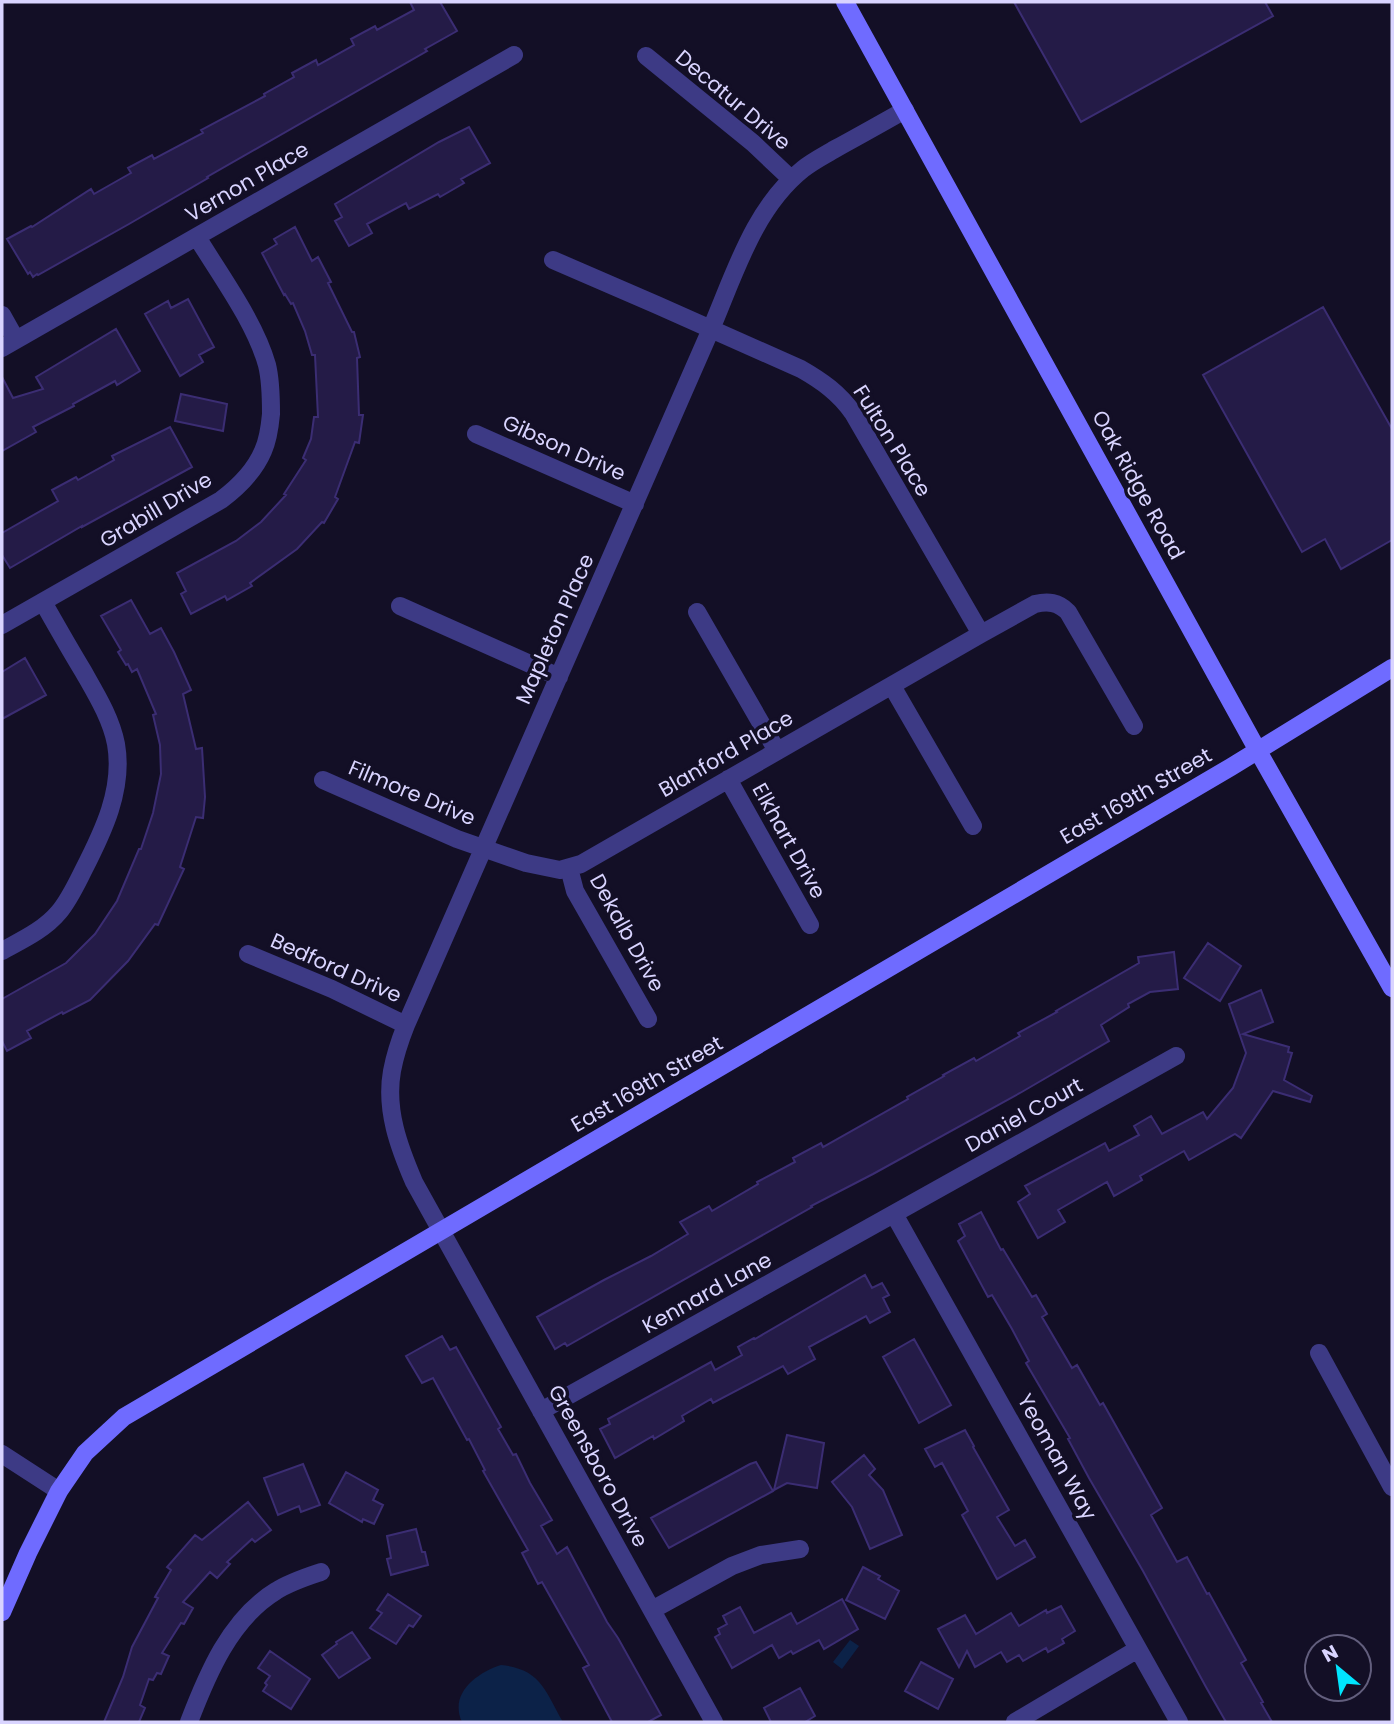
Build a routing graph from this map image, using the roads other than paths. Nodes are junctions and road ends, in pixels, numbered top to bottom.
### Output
1 (845, 2) edge
2 (514, 55) dead end
3 (646, 57) dead end
4 (905, 110) junction
5 (791, 179) junction
6 (197, 237) junction
7 (553, 260) dead end
8 (2, 316) edge
9 (711, 329) junction
10 (9, 344) edge
11 (476, 433) dead end
12 (635, 504) junction
13 (43, 602) junction
14 (400, 606) dead end
15 (697, 612) dead end
16 (2, 625) edge
17 (981, 634) junction
18 (1392, 668) edge
19 (559, 677) junction
20 (892, 686) junction
21 (1134, 726) dead end
22 (777, 751) junction
23 (1258, 751) junction
24 (728, 779) junction
25 (323, 780) dead end
26 (973, 826) dead end
27 (484, 848) junction
28 (569, 868) junction
29 (810, 925) dead end
30 (2, 951) edge
31 (248, 954) dead end
32 (1392, 988) edge
33 (648, 1019) dead end
34 (405, 1024) junction
35 (1176, 1056) dead end
36 (894, 1214) junction
37 (442, 1231) junction
38 (1319, 1353) dead end
39 (541, 1411) junction
40 (2, 1454) edge
41 (1392, 1487) edge
42 (59, 1491) junction
43 (800, 1549) dead end
44 (321, 1572) dead end
45 (652, 1610) junction
46 (2, 1612) edge
47 (1138, 1649) junction
48 (188, 1722) edge
49 (714, 1722) edge
50 (1014, 1722) edge
51 (1178, 1722) edge

1 - 4 street, Oak Ridge Road
2 - 6 street, Vernon Place
3 - 5 street, Decatur Drive
4 - 5 street, Mapleton Place
4 - 23 street, Oak Ridge Road
5 - 9 street, Mapleton Place
6 - 10 street, Vernon Place
6 - 13 street, Grabill Drive
7 - 9 street, Fulton Place
8 - 10 street
9 - 12 street, Mapleton Place
9 - 17 street, Fulton Place
11 - 12 street, Gibson Drive
12 - 19 street, Mapleton Place
13 - 16 street, Grabill Drive
13 - 30 street
14 - 19 street
15 - 22 street
17 - 20 street, Blanford Place
17 - 21 street, Blanford Place
18 - 23 street, East 169th Street
19 - 27 street, Mapleton Place
20 - 22 street, Blanford Place
20 - 26 street
22 - 24 street, Blanford Place
23 - 32 street, Oak Ridge Road
23 - 37 street, East 169th Street
24 - 28 street, Blanford Place
24 - 29 street, Elkhart Drive
25 - 27 street, Filmore Drive
27 - 28 street
27 - 34 street, Mapleton Place
28 - 33 street, Dekalb Drive
31 - 34 street, Bedford Drive
34 - 37 street, Mapleton Place
35 - 36 street, Daniel Court
36 - 39 street, Kennard Lane
36 - 47 street, Yeoman Way
37 - 39 street, Greensboro Drive
37 - 42 street, East 169th Street
38 - 41 street
39 - 45 street, Greensboro Drive
40 - 42 street
42 - 46 street, East 169th Street
43 - 45 street
44 - 48 street
45 - 49 street, Greensboro Drive
47 - 50 street
47 - 51 street, Yeoman Way

